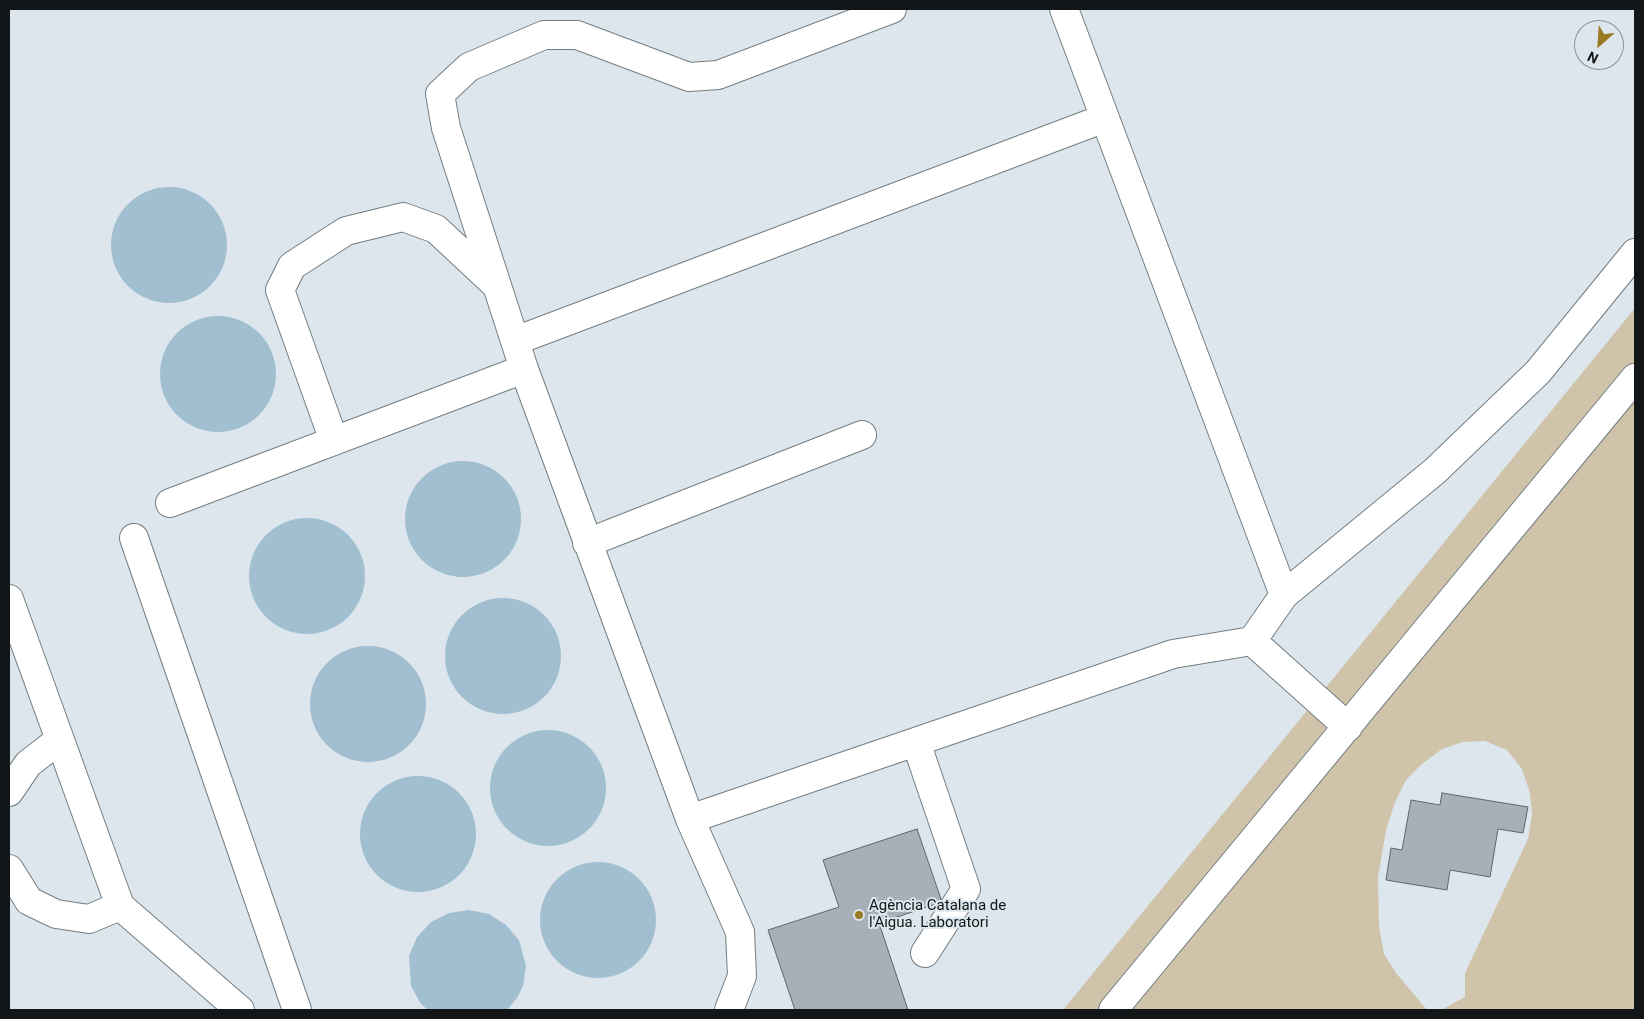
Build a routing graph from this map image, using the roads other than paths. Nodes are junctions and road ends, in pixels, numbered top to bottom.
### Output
1 (892, 9) edge
2 (1064, 9) edge
3 (1105, 118) junction
4 (1635, 253) edge
5 (498, 286) junction
6 (515, 341) junction
7 (524, 369) junction
8 (1635, 378) edge
9 (862, 435) dead end
10 (334, 441) junction
11 (170, 503) dead end
12 (134, 538) dead end
13 (587, 543) junction
14 (1284, 596) junction
15 (9, 599) edge
16 (1252, 641) junction
17 (1348, 727) junction
18 (59, 740) junction
19 (916, 742) junction
20 (9, 792) edge
21 (690, 819) junction
22 (9, 870) edge
23 (120, 906) junction
24 (926, 953) dead end
25 (240, 1010) edge
26 (297, 1010) edge
27 (729, 1010) edge
28 (1113, 1010) edge

1 - 5 street
2 - 3 street
3 - 6 street
3 - 14 street
4 - 14 street
5 - 6 street
5 - 10 street
6 - 7 street
7 - 10 street
7 - 13 street
8 - 17 street
9 - 13 street
10 - 11 street
12 - 26 street
13 - 21 street
14 - 16 street
15 - 18 street
16 - 17 street
16 - 19 street
17 - 28 street
18 - 20 street
18 - 23 street
19 - 21 street
19 - 24 street
21 - 27 street
22 - 23 street
23 - 25 street

